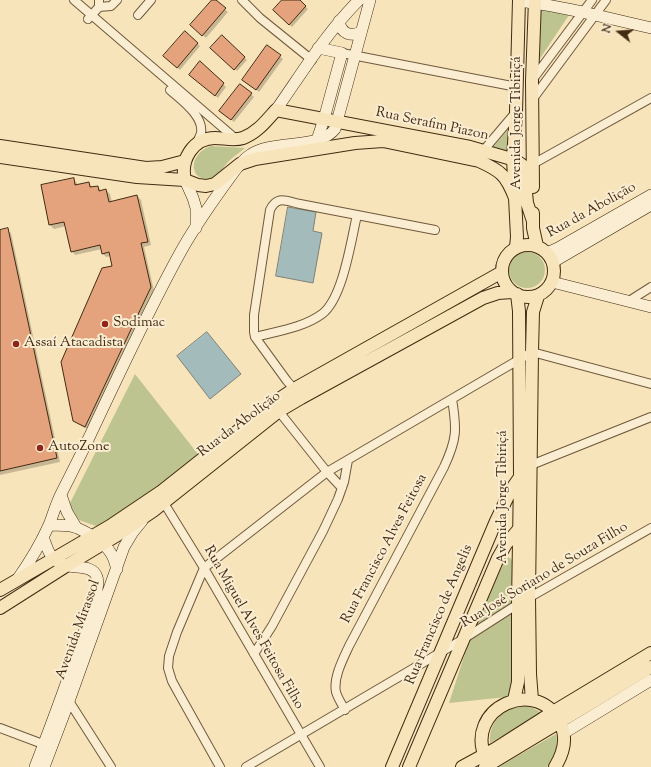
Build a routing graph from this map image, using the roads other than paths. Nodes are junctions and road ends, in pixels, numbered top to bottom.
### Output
1 (67, 0) edge
2 (74, 0) edge
3 (117, 0) edge
4 (151, 0) edge
5 (242, 0) edge
6 (359, 0) edge
7 (370, 0) edge
8 (519, 0) edge
9 (592, 0) edge
10 (606, 0) edge
11 (535, 1) edge
12 (99, 3) edge
13 (583, 12) junction
14 (138, 15) dead end
15 (594, 15) junction
16 (89, 17) junction
17 (342, 18) junction
18 (363, 27) junction
19 (651, 28) edge
20 (318, 48) junction
21 (342, 53) junction
22 (355, 55) junction
23 (312, 60) junction
24 (532, 81) junction
25 (516, 87) junction
26 (651, 98) edge
27 (532, 101) junction
28 (276, 110) junction
29 (516, 112) junction
30 (324, 119) junction
31 (338, 122) junction
32 (236, 140) junction
33 (317, 140) junction
34 (0, 146) edge
35 (195, 146) junction
36 (484, 151) junction
37 (0, 157) edge
38 (512, 159) junction
39 (185, 160) junction
40 (240, 164) junction
41 (533, 164) junction
42 (185, 180) junction
43 (651, 195) edge
44 (515, 198) junction
45 (651, 205) edge
46 (357, 215) junction
47 (533, 222) junction
48 (196, 228) junction
49 (435, 230) dead end
50 (536, 246) junction
51 (516, 247) junction
52 (550, 258) junction
53 (502, 272) junction
54 (552, 282) junction
55 (651, 287) edge
56 (514, 293) junction
57 (538, 296) junction
58 (629, 301) junction
59 (651, 307) edge
60 (255, 337) junction
61 (532, 352) junction
62 (519, 359) junction
63 (651, 384) edge
64 (298, 393) junction
65 (452, 399) junction
66 (276, 407) junction
67 (651, 417) edge
68 (348, 460) junction
69 (531, 465) junction
70 (327, 472) junction
71 (520, 476) junction
72 (342, 488) junction
73 (61, 495) junction
74 (164, 502) junction
75 (153, 511) junction
76 (49, 525) junction
77 (76, 527) junction
78 (524, 528) junction
79 (651, 528) edge
80 (92, 536) junction
81 (43, 537) junction
82 (102, 544) junction
83 (519, 555) junction
84 (54, 558) junction
85 (498, 558) junction
86 (66, 566) junction
87 (204, 568) junction
88 (117, 569) junction
89 (51, 575) junction
90 (16, 581) junction
91 (0, 590) edge
92 (529, 597) junction
93 (0, 602) edge
94 (518, 604) junction
95 (0, 608) edge
96 (465, 638) junction
97 (440, 652) junction
98 (651, 653) edge
99 (254, 654) junction
100 (651, 667) edge
101 (651, 680) edge
102 (66, 697) junction
103 (514, 700) junction
104 (532, 700) junction
105 (419, 703) junction
106 (345, 710) junction
107 (553, 712) junction
108 (432, 714) junction
109 (562, 727) junction
110 (0, 728) edge
111 (300, 735) junction
112 (48, 745) junction
113 (487, 763) edge
114 (35, 767) edge
115 (44, 767) edge
116 (111, 767) edge
117 (220, 767) edge
118 (246, 767) edge
119 (320, 767) edge
120 (392, 767) edge
121 (409, 767) edge
122 (462, 767) edge
123 (555, 767) edge

1 - 16 street
2 - 16 street
3 - 12 street
4 - 14 street
5 - 23 street
6 - 17 main road
7 - 18 main road
8 - 11 main road
8 - 25 main road, Avenida Jorge Tibiriçá
9 - 13 street
10 - 15 street
11 - 13 main road
11 - 24 main road, Avenida Jorge Tibiriçá
12 - 16 street
13 - 15 main road
13 - 24 street
15 - 19 main road
15 - 27 street
16 - 32 street
16 - 35 street
17 - 18 main road
17 - 18 main road
17 - 20 main road
18 - 22 main road
20 - 21 main road
20 - 23 main road
21 - 22 street
21 - 30 main road
22 - 25 street
22 - 31 main road
23 - 28 main road
24 - 27 main road, Avenida Jorge Tibiriçá
25 - 29 main road, Avenida Jorge Tibiriçá
26 - 41 street
27 - 41 main road, Avenida Jorge Tibiriçá
28 - 30 main road, Rua Serafim Piazon
28 - 32 main road
29 - 36 street
29 - 38 main road, Avenida Jorge Tibiriçá
30 - 31 main road, Rua Serafim Piazon
30 - 33 main road
31 - 33 main road
31 - 36 main road, Rua Serafim Piazon
32 - 35 main road
33 - 40 main road
34 - 39 main road
35 - 39 main road
36 - 38 main road, Rua Serafim Piazon
37 - 42 main road
38 - 44 main road, Avenida Jorge Tibiriçá
38 - 47 main road
39 - 42 main road
40 - 42 main road
40 - 44 main road
40 - 48 main road
41 - 47 main road, Avenida Jorge Tibiriçá
42 - 48 main road
43 - 52 main road, Rua da Abolição
44 - 51 main road, Avenida Jorge Tibiriçá
45 - 52 main road, Rua da Abolição
46 - 49 street
46 - 60 street
46 - 60 street
47 - 50 main road, Avenida Jorge Tibiriçá
48 - 73 main road
50 - 51 main road
50 - 52 main road
51 - 53 main road
52 - 54 main road
53 - 56 main road
53 - 64 main road, Rua da Abolição
54 - 57 main road
54 - 58 main road
55 - 58 street
56 - 57 main road
56 - 62 main road, Avenida Jorge Tibiriçá
56 - 64 main road, Rua da Abolição
57 - 61 main road, Avenida Jorge Tibiriçá
58 - 59 main road
60 - 64 street
61 - 62 street
61 - 63 street
61 - 69 main road, Avenida Jorge Tibiriçá
62 - 65 street
62 - 71 main road, Avenida Jorge Tibiriçá
64 - 66 main road, Rua da Abolição
65 - 68 street
65 - 106 street, Rua Francisco Alves Feitosa
66 - 70 street
66 - 74 main road, Rua da Abolição
66 - 80 main road, Rua da Abolição
67 - 69 street
68 - 70 street
68 - 72 street
69 - 78 main road, Avenida Jorge Tibiriçá
70 - 72 street
70 - 87 street
71 - 78 main road, Avenida Jorge Tibiriçá
71 - 97 main road, Rua Francisco de Angelis
72 - 99 street
73 - 76 main road
73 - 77 main road
74 - 75 main road, Rua da Abolição
74 - 87 street, Rua Miguel Alves Feitosa Filho
75 - 82 main road, Rua da Abolição
75 - 88 main road, Avenida Mirassol
76 - 77 main road
76 - 81 main road
77 - 80 main road
78 - 83 main road, Avenida Jorge Tibiriçá
78 - 85 main road
78 - 92 main road, Avenida Jorge Tibiriçá
79 - 92 street, Rua José Soriano de Souza Filho
80 - 82 main road
80 - 84 main road, Rua da Abolição
81 - 84 main road, Avenida Mirassol
81 - 90 main road
82 - 86 main road, Rua da Abolição
82 - 88 main road
83 - 85 main road
83 - 94 main road, Avenida Jorge Tibiriçá
84 - 86 main road, Avenida Mirassol
84 - 90 main road, Rua da Abolição
85 - 96 main road
86 - 89 main road, Rua da Abolição
86 - 102 main road, Avenida Mirassol
87 - 99 street, Rua Miguel Alves Feitosa Filho
87 - 117 street
88 - 102 main road, Avenida Mirassol
89 - 93 main road
89 - 95 main road, Rua da Abolição
90 - 91 main road, Rua da Abolição
92 - 94 street, Rua José Soriano de Souza Filho
92 - 104 main road, Avenida Jorge Tibiriçá
94 - 96 street, Rua José Soriano de Souza Filho
94 - 103 main road, Avenida Jorge Tibiriçá
96 - 97 street, Rua José Soriano de Souza Filho
96 - 108 main road
97 - 105 main road, Rua Francisco de Angelis
97 - 106 street, Rua José Soriano de Souza Filho
98 - 107 main road
99 - 111 street, Rua Miguel Alves Feitosa Filho
100 - 109 main road
101 - 109 main road
102 - 112 main road, Avenida Mirassol
102 - 116 street
103 - 104 main road
103 - 113 main road
104 - 107 main road
105 - 108 main road
105 - 120 main road, Rua Francisco de Angelis
106 - 111 street, Rua José Soriano de Souza Filho
107 - 109 main road
107 - 113 main road
108 - 121 main road
109 - 113 main road
109 - 123 main road
110 - 112 street
111 - 118 street, Rua José Soriano de Souza Filho
111 - 119 street, Rua Miguel Alves Feitosa Filho
112 - 114 main road, Avenida Mirassol
112 - 115 main road, Avenida Mirassol
113 - 122 main road

